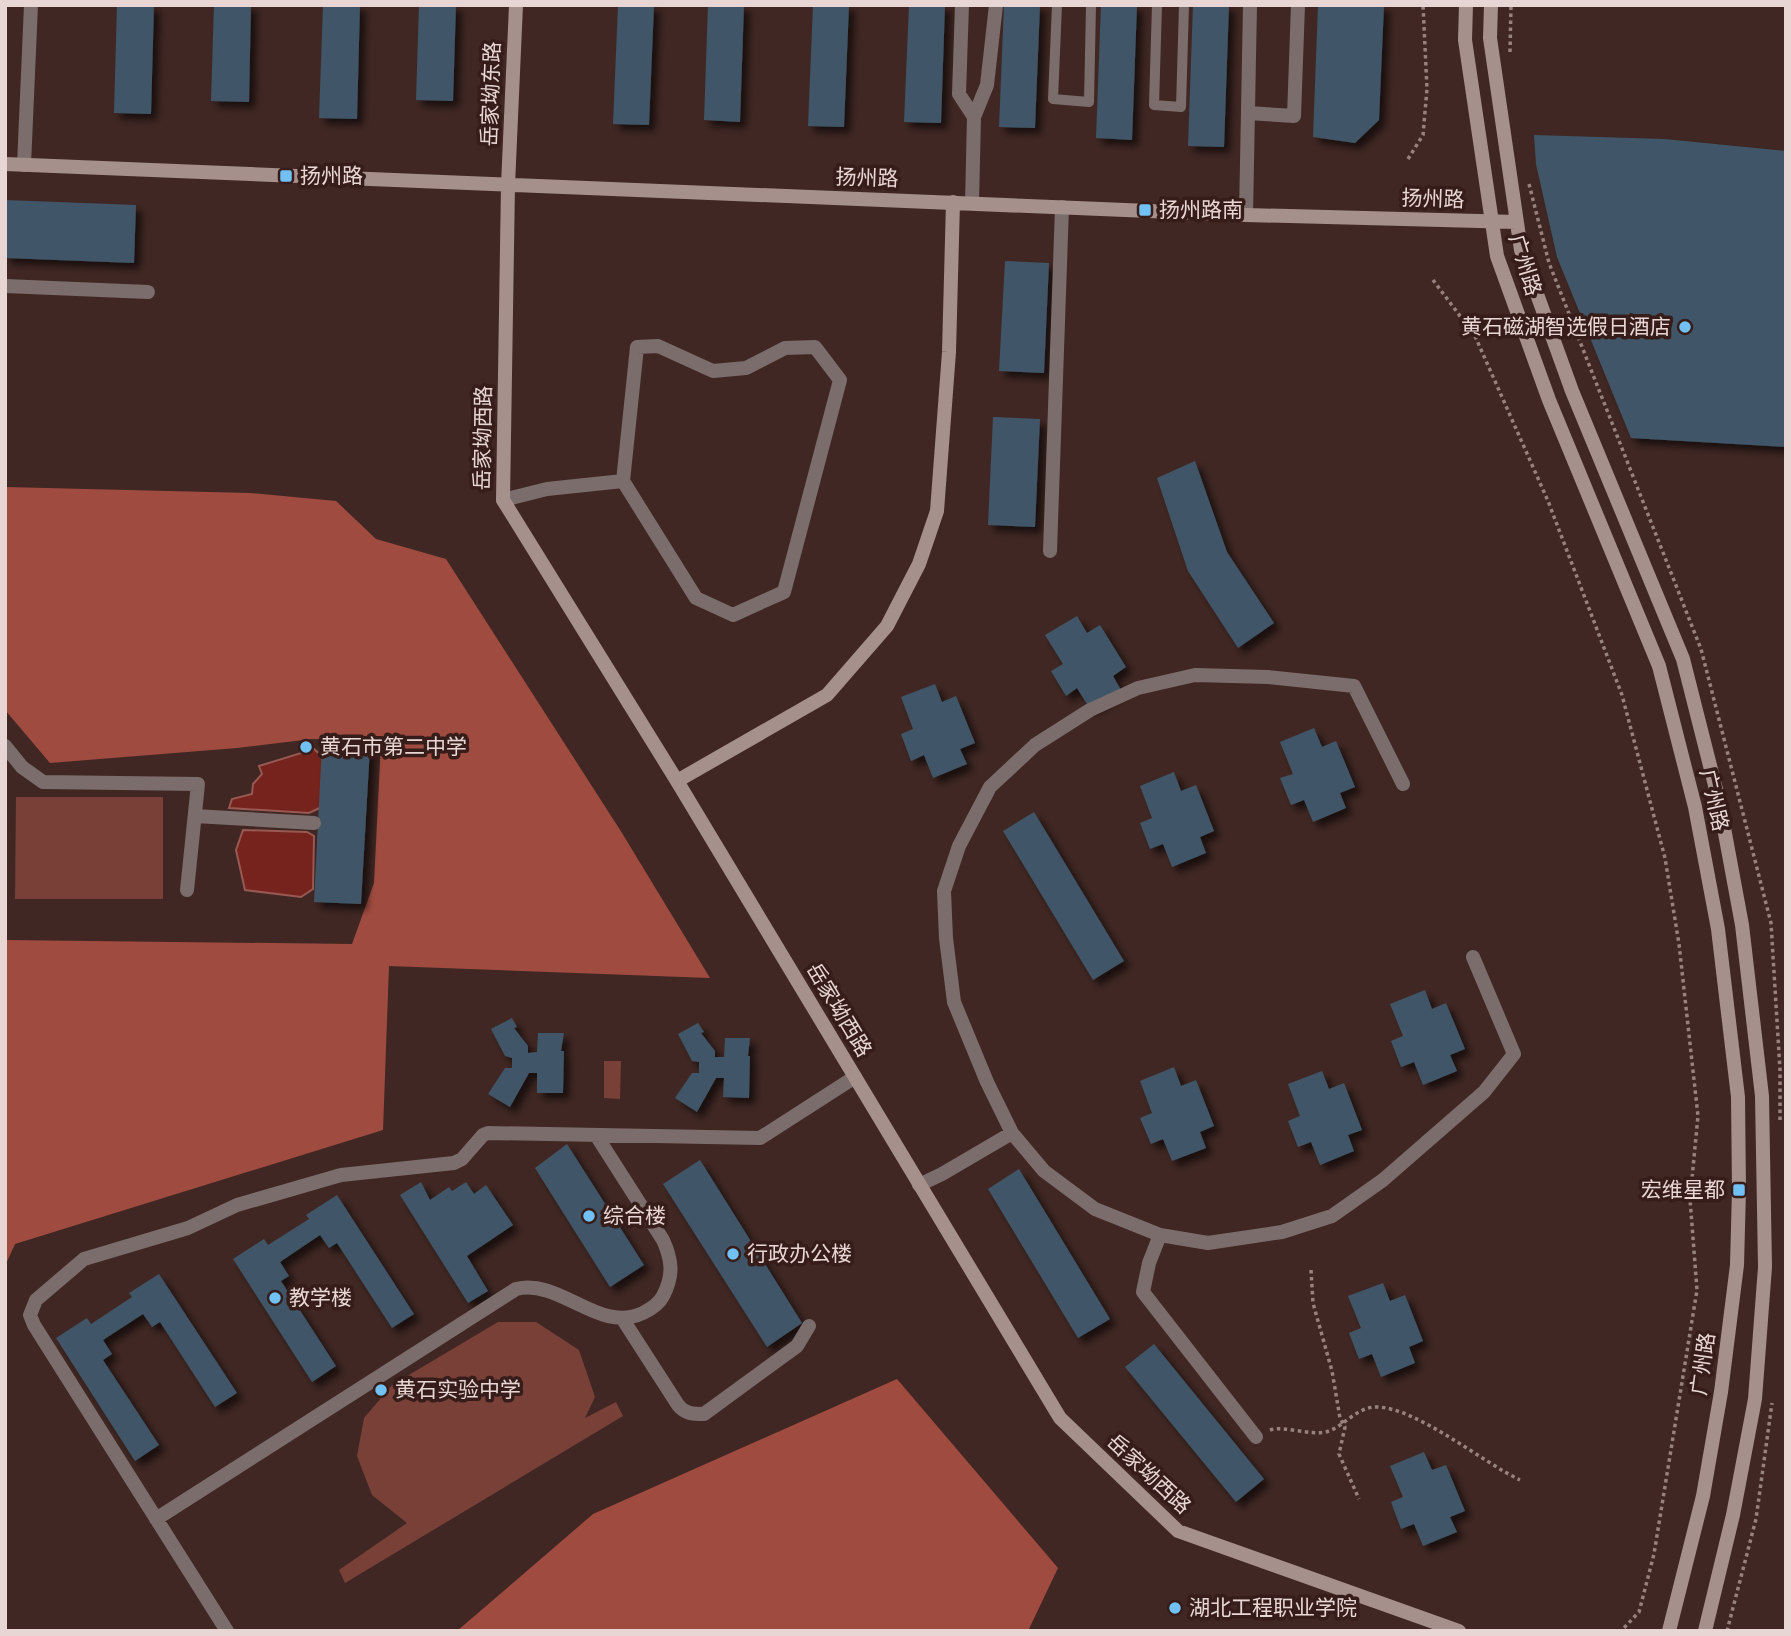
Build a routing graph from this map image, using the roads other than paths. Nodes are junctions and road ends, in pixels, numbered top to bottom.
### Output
1 (31, 5) edge
2 (516, 5) edge
3 (962, 5) edge
4 (996, 5) edge
5 (1056, 5) edge
6 (1091, 5) edge
7 (1157, 5) edge
8 (1184, 5) edge
9 (1250, 5) edge
10 (1297, 5) edge
11 (1466, 5) edge
12 (1490, 5) edge
13 (1248, 113) junction
14 (974, 117) junction
15 (5, 164) edge
16 (24, 165) junction
17 (508, 185) junction
18 (953, 202) junction
19 (972, 203) junction
20 (1062, 207) junction
21 (1246, 215) junction
22 (1490, 221) junction
23 (1517, 222) junction
24 (5, 286) edge
25 (148, 292) dead end
26 (623, 481) junction
27 (503, 500) junction
28 (1051, 551) dead end
29 (5, 746) edge
30 (677, 782) junction
31 (1403, 784) dead end
32 (195, 816) junction
33 (314, 823) dead end
34 (187, 890) dead end
35 (1473, 957) dead end
36 (855, 1077) junction
37 (1012, 1133) junction
38 (596, 1135) junction
39 (919, 1185) junction
40 (1160, 1235) junction
41 (622, 1318) junction
42 (809, 1326) dead end
43 (1256, 1437) road end
44 (156, 1519) junction
45 (227, 1631) edge
46 (1459, 1631) edge
47 (1669, 1631) edge
48 (1706, 1631) edge

1 - 16 street
2 - 17 main road, 岳家坳东路
3 - 14 street
4 - 14 street
5 - 6 lane
7 - 8 lane
9 - 13 street
10 - 13 street
11 - 22 main road, 广州路
12 - 23 main road, 广州路
13 - 21 street
14 - 19 street
15 - 16 main road, 扬州路
16 - 17 main road, 扬州路
17 - 18 main road, 扬州路
17 - 27 main road, 岳家坳西路
18 - 19 main road, 扬州路
18 - 30 main road
19 - 20 main road, 扬州路
20 - 21 main road, 扬州路
20 - 28 street
21 - 22 main road, 扬州路
22 - 23 main road, 扬州路
22 - 47 main road, 广州路
23 - 48 main road, 广州路
24 - 25 street
26 - 26 street
26 - 27 street
27 - 30 main road, 岳家坳西路
29 - 32 street
30 - 36 main road, 岳家坳西路
31 - 37 street
32 - 33 street
32 - 34 street
35 - 40 street
36 - 38 street
36 - 39 main road, 岳家坳西路
37 - 39 street
37 - 40 street
38 - 41 street
38 - 44 street
39 - 46 main road, 岳家坳西路
40 - 43 street
41 - 42 street
41 - 44 street
44 - 45 street

